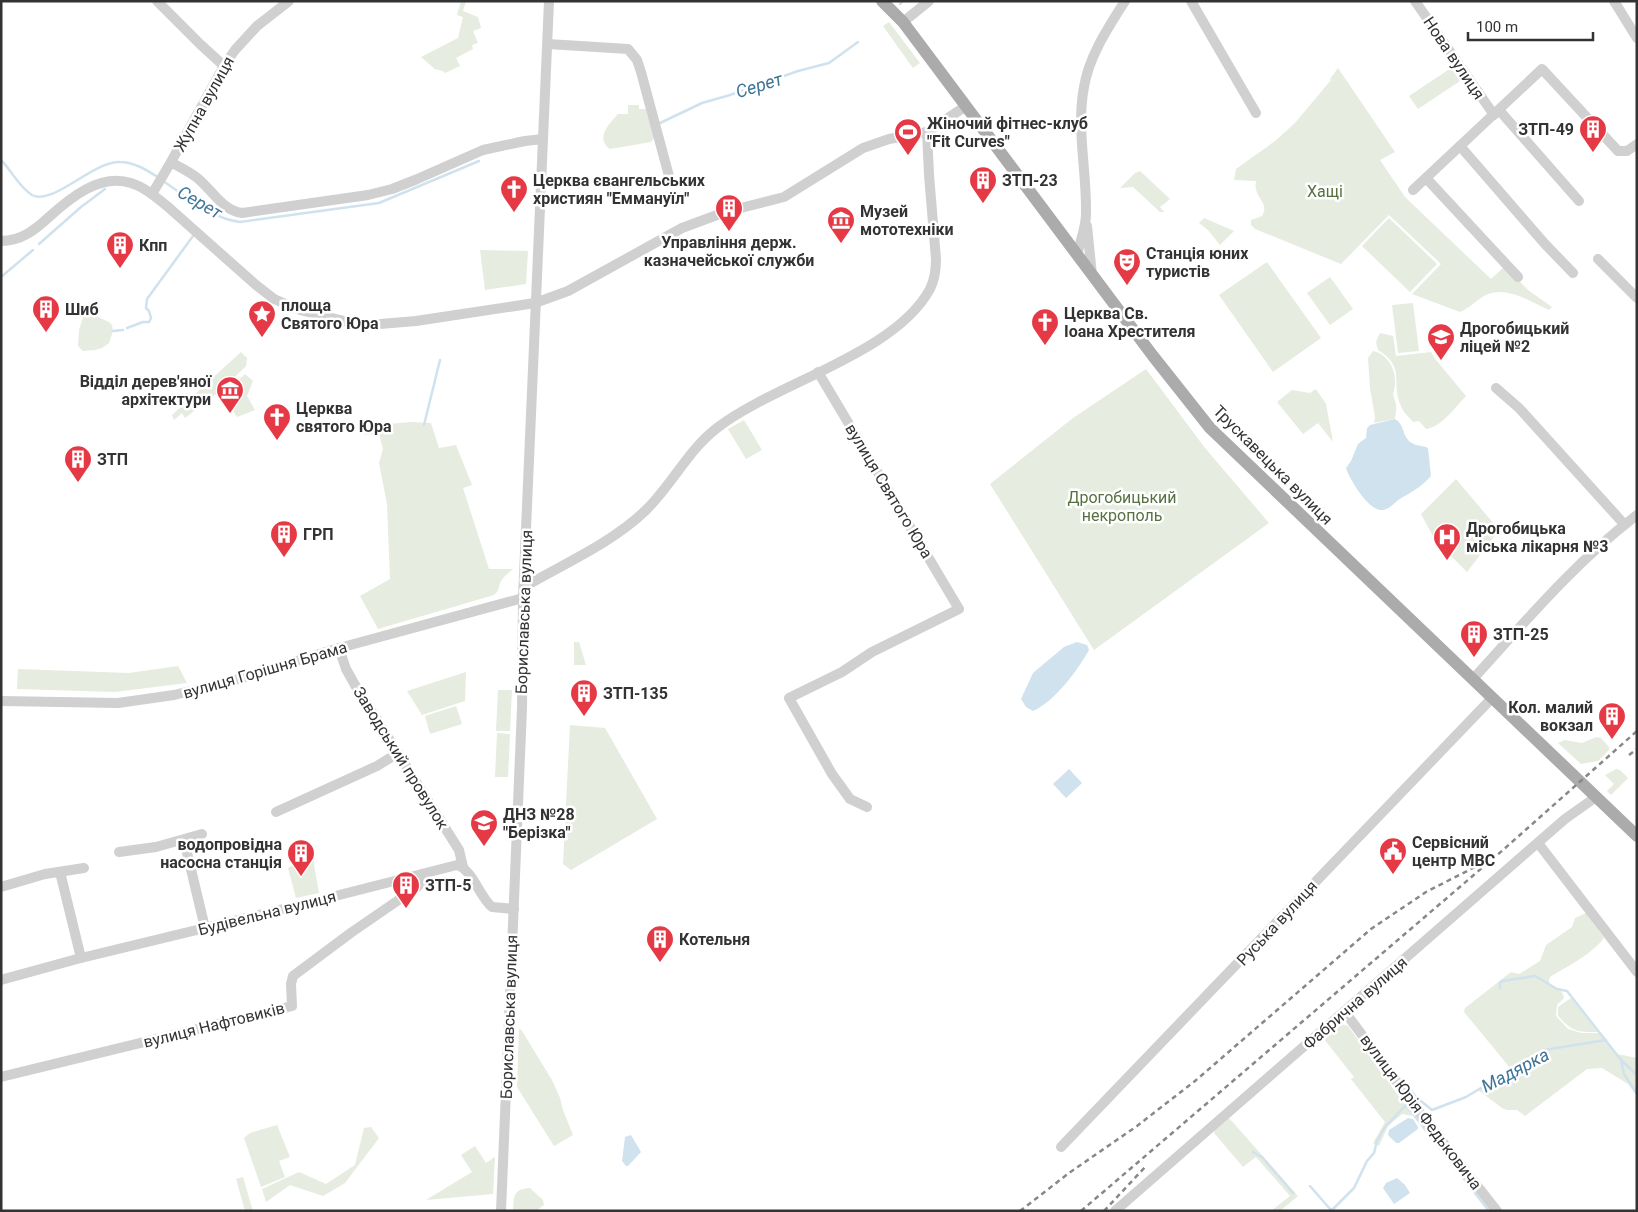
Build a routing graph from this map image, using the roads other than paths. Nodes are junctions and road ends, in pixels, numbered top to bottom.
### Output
1 (158, 1) edge
2 (289, 1) edge
3 (549, 1) edge
4 (555, 1) edge
5 (929, 1) edge
6 (1125, 1) edge
7 (1191, 1) edge
8 (1415, 1) edge
9 (1614, 1) edge
10 (892, 11) edge
11 (548, 14) junction
12 (1637, 38) edge
13 (548, 44) junction
14 (224, 66) junction
15 (966, 106) junction
16 (1256, 113) dead end
17 (1496, 113) junction
18 (927, 132) junction
19 (544, 140) junction
20 (1637, 144) edge
21 (1460, 146) junction
22 (171, 162) junction
23 (669, 176) dead end
24 (1426, 178) junction
25 (1413, 190) dead end
26 (152, 194) junction
27 (1579, 200) dead end
28 (1085, 222) junction
29 (1, 241) edge
30 (1066, 241) junction
31 (1077, 255) junction
32 (1598, 259) dead end
33 (1573, 273) dead end
34 (1092, 274) junction
35 (1518, 277) dead end
36 (1637, 298) edge
37 (535, 304) junction
38 (818, 372) junction
39 (1496, 388) dead end
40 (1637, 515) edge
41 (1624, 524) junction
42 (523, 593) junction
43 (339, 648) junction
44 (1473, 679) junction
45 (1492, 698) junction
46 (1, 700) edge
47 (398, 753) junction
48 (1596, 798) junction
49 (866, 807) dead end
50 (276, 812) dead end
51 (202, 834) dead end
52 (1637, 836) edge
53 (184, 840) junction
54 (1538, 843) junction
55 (119, 852) dead end
56 (463, 867) junction
57 (84, 868) dead end
58 (60, 872) junction
59 (424, 874) junction
60 (1, 886) edge
61 (514, 909) junction
62 (206, 928) junction
63 (81, 958) junction
64 (1637, 972) edge
65 (1, 980) edge
66 (1345, 1012) junction
67 (1, 1077) edge
68 (1061, 1147) dead end
69 (501, 1211) edge
70 (1115, 1211) edge
71 (1497, 1211) edge

1 - 14 street
2 - 14 street, Жупна вулиця
3 - 11 street, Бориславська вулиця
4 - 11 street, Бориславська вулиця
5 - 10 street
6 - 28 street
7 - 16 street
8 - 17 street, Нова вулиця
9 - 12 street
10 - 15 main road, Трускавецька вулиця
11 - 13 street, Бориславська вулиця
13 - 19 street, Бориславська вулиця
13 - 23 street
14 - 22 street, Жупна вулиця
15 - 18 street
15 - 30 main road, Трускавецька вулиця
17 - 20 street
17 - 21 street
17 - 27 street, Нова вулиця
18 - 37 street
18 - 38 street
19 - 22 street
19 - 37 street, Бориславська вулиця
21 - 24 street
21 - 33 street
22 - 26 street, Жупна вулиця
24 - 25 street
24 - 35 street
26 - 29 street
26 - 37 street
28 - 30 street
28 - 31 street
28 - 34 street
30 - 31 main road, Трускавецька вулиця
31 - 34 main road, Трускавецька вулиця
32 - 36 street
34 - 44 main road, Трускавецька вулиця
37 - 42 street, Бориславська вулиця
38 - 42 street
38 - 49 street, вулиця Святого Юра
39 - 41 street
40 - 41 street
41 - 44 street
42 - 43 street, вулиця Горішня Брама
42 - 61 street, Бориславська вулиця
43 - 46 street, вулиця Горішня Брама
43 - 47 street, Заводський провулок
44 - 45 main road, Трускавецька вулиця
45 - 48 main road, Трускавецька вулиця
45 - 68 street, Руська вулиця
47 - 50 street
47 - 56 street, Заводський провулок
48 - 52 main road, Трускавецька вулиця
48 - 54 street, Фабрична вулиця
51 - 53 street
53 - 55 street
53 - 62 street
54 - 64 street
54 - 66 street, Фабрична вулиця
56 - 59 street, Будівельна вулиця
56 - 61 street
57 - 58 street
58 - 60 street
58 - 63 street
59 - 62 street, Будівельна вулиця
59 - 67 street, вулиця Нафтовиків
61 - 69 street, Бориславська вулиця
62 - 63 street, Будівельна вулиця
63 - 65 street, Будівельна вулиця
66 - 70 street, Фабрична вулиця
66 - 71 street, вулиця Юрія Федьковича

